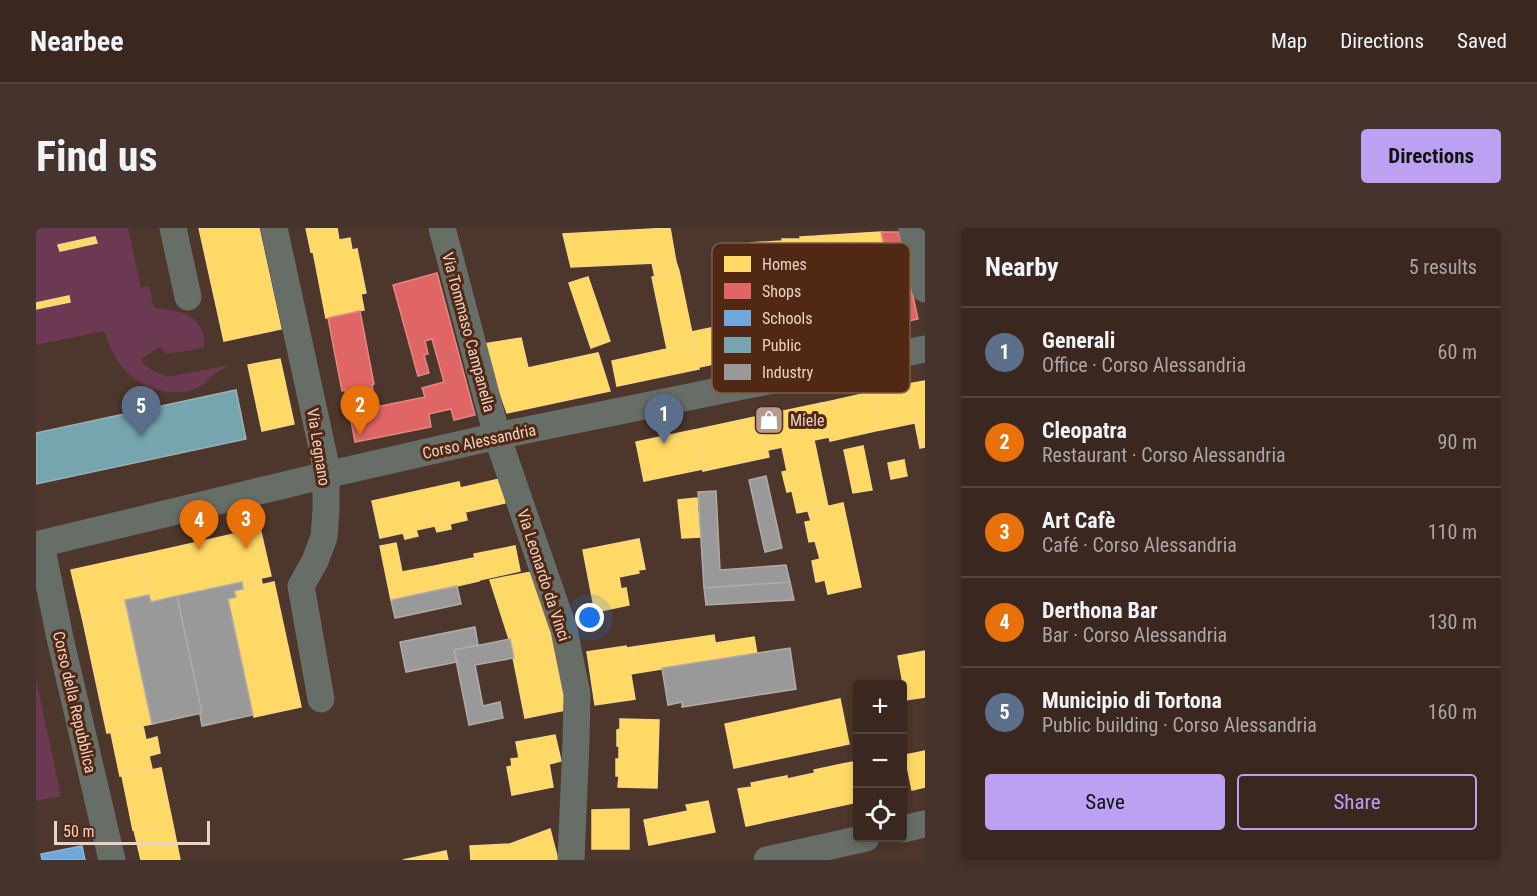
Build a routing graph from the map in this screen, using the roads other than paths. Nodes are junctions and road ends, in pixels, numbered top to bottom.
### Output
1 (173, 228) edge
2 (274, 228) edge
3 (442, 228) edge
4 (912, 228) edge
5 (925, 289) edge
6 (188, 297) dead end
7 (925, 350) edge
8 (910, 353) edge
9 (712, 393) edge
10 (497, 436) junction
11 (326, 475) junction
12 (38, 544) edge
13 (321, 699) dead end
14 (925, 824) edge
15 (907, 828) edge
16 (853, 840) edge
17 (112, 860) edge
18 (571, 860) edge
19 (766, 860) edge

1 - 6 street
2 - 11 street, Via Legnano
3 - 10 street, Via Tommaso Campanella
4 - 5 street
7 - 8 street, Corso Alessandria
9 - 10 street, Corso Alessandria
10 - 11 street, Corso Alessandria
10 - 18 street, Via Leonardo da Vinci
11 - 12 street, Corso Alessandria
11 - 13 street, Via Legnano
12 - 17 street, Corso della Repubblica
14 - 15 street
16 - 19 street

